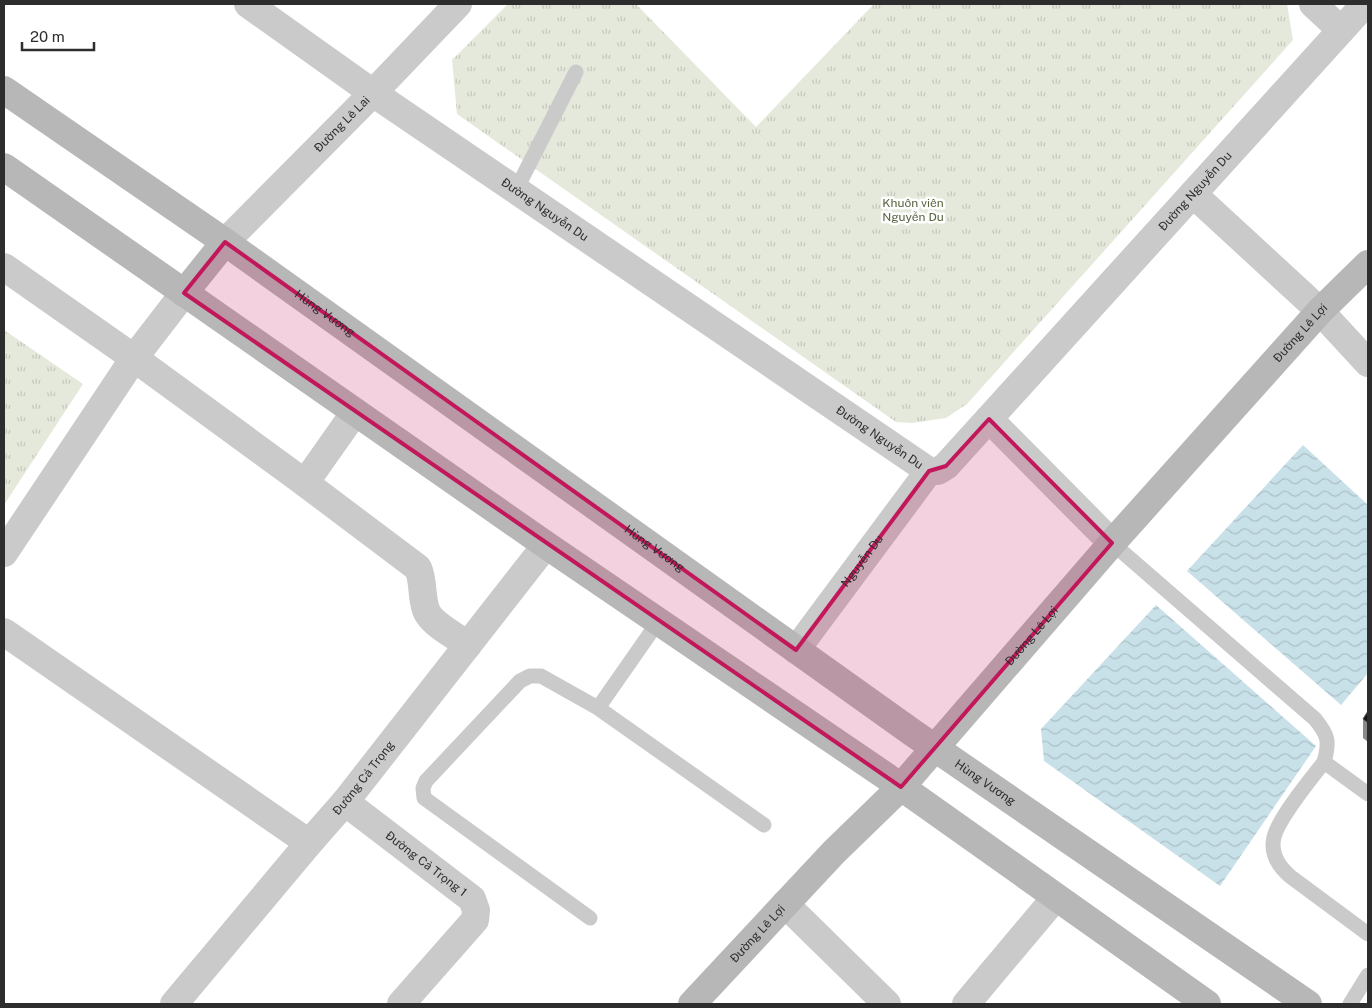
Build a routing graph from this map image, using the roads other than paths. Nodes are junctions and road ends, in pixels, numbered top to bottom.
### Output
1 (248, 4) edge
2 (458, 4) edge
3 (1313, 4) edge
4 (1365, 4) edge
5 (1341, 30) junction
6 (576, 72) dead end
7 (4, 90) edge
8 (373, 93) junction
9 (4, 167) edge
10 (516, 190) junction
11 (1193, 194) junction
12 (225, 242) junction
13 (1368, 264) edge
14 (4, 267) edge
15 (184, 293) junction
16 (1320, 311) junction
17 (134, 358) junction
18 (1368, 363) edge
19 (354, 412) junction
20 (989, 419) junction
21 (929, 471) junction
22 (305, 483) junction
23 (1112, 543) junction
24 (546, 545) junction
25 (4, 553) edge
26 (658, 622) junction
27 (4, 632) edge
28 (468, 645) junction
29 (796, 650) junction
30 (598, 708) junction
31 (935, 748) junction
32 (1324, 762) junction
33 (901, 787) junction
34 (1368, 794) edge
35 (345, 802) junction
36 (764, 825) dead end
37 (309, 843) junction
38 (1055, 898) junction
39 (785, 904) junction
40 (590, 918) dead end
41 (1368, 934) edge
42 (1368, 975) edge
43 (174, 1004) edge
44 (400, 1004) edge
45 (692, 1004) edge
46 (887, 1004) edge
47 (966, 1004) edge
48 (1207, 1004) edge
49 (1308, 1004) edge
50 (1350, 1004) edge

1 - 8 street, Đường Nguyễn Du
2 - 8 street, Đường Lê Lai
3 - 5 street
4 - 5 street, Đường Nguyễn Du
5 - 11 street, Đường Nguyễn Du
6 - 10 lane
7 - 12 main road, Hùng Vương
8 - 10 street, Đường Nguyễn Du
8 - 12 street, Đường Lê Lai
9 - 15 main road
10 - 21 street, Đường Nguyễn Du
11 - 16 street
11 - 20 street, Đường Nguyễn Du
12 - 15 main road
12 - 29 main road, Hùng Vương
13 - 16 main road, Đường Lê Lợi
14 - 17 street
15 - 17 street
15 - 19 main road
16 - 18 street
16 - 23 main road, Đường Lê Lợi
17 - 22 street
17 - 25 street
19 - 22 street
19 - 24 main road
20 - 21 street, Đường Nguyễn Du
20 - 23 street
21 - 29 street, Nguyễn Du
22 - 28 street
23 - 31 main road, Đường Lê Lợi
23 - 32 lane
24 - 26 main road
24 - 28 street, Đường Cả Trọng
26 - 30 lane
26 - 33 main road
27 - 37 street
28 - 35 street, Đường Cả Trọng
29 - 31 main road, Hùng Vương
30 - 36 lane
30 - 40 lane
31 - 33 main road, Đường Lê Lợi
31 - 49 main road, Hùng Vương
32 - 34 lane
32 - 41 lane
33 - 38 main road
33 - 39 main road, Đường Lê Lợi
35 - 37 street, Đường Cả Trọng
35 - 44 street, Đường Cả Trọng 1
37 - 43 street, Đường Cả Trọng
38 - 47 street
38 - 48 main road
39 - 45 main road, Đường Lê Lợi
39 - 46 street
42 - 50 lane

